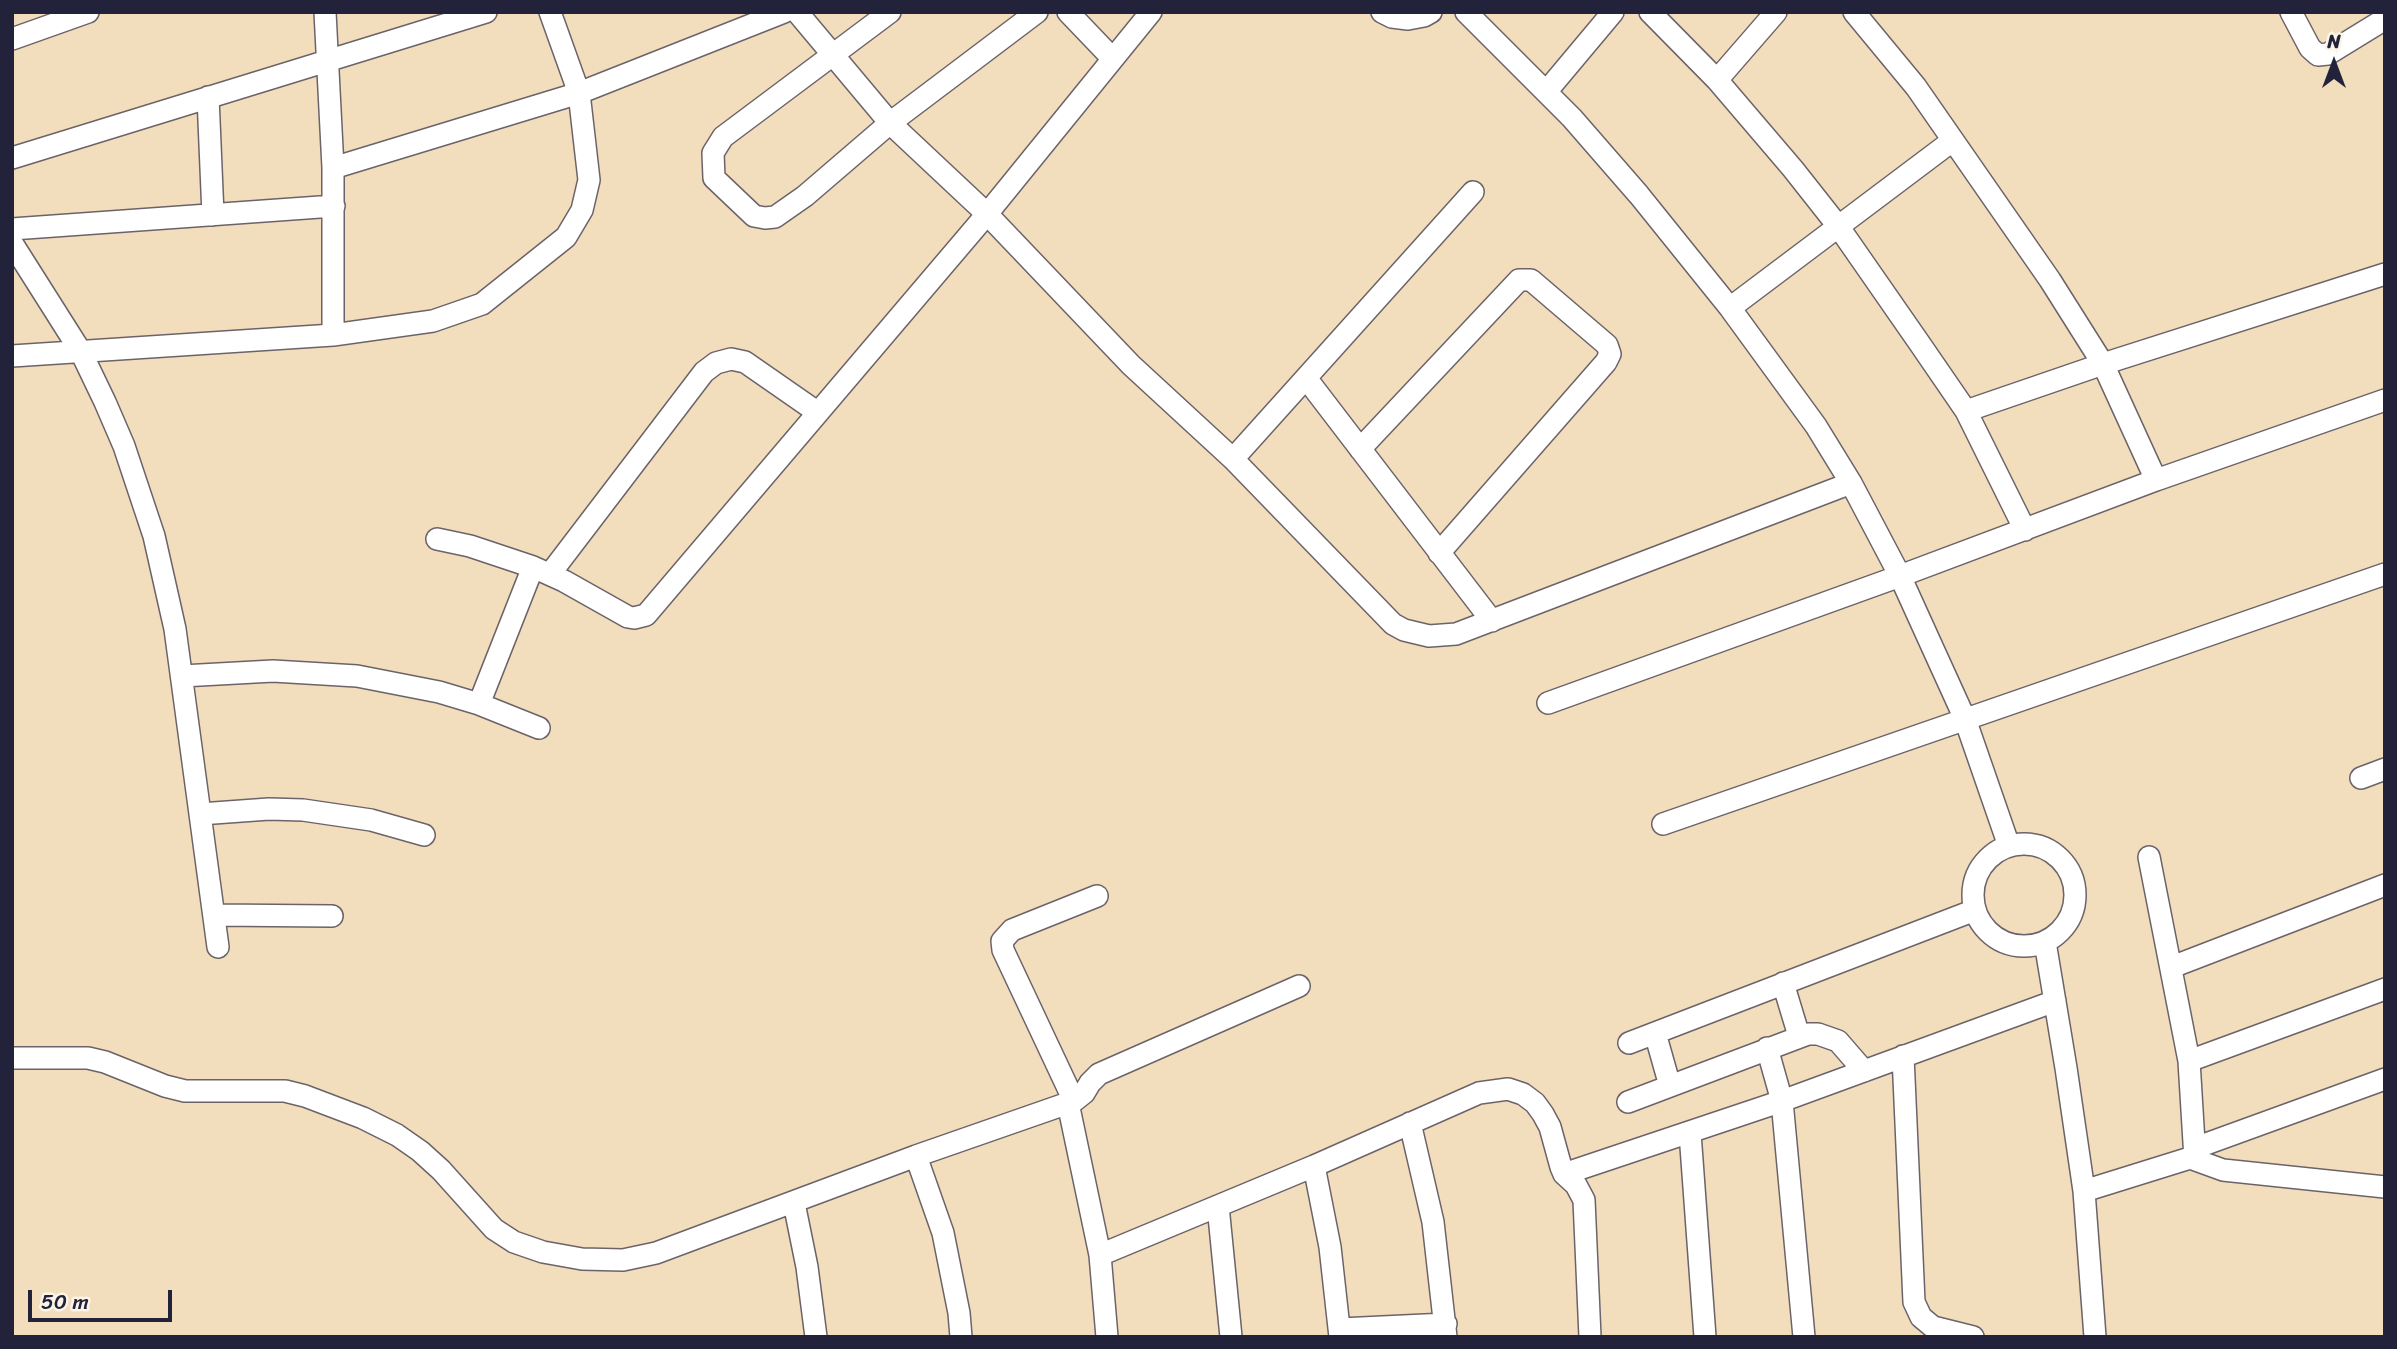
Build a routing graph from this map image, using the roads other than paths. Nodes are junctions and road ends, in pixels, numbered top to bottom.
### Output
1 (88, 12) edge
2 (325, 12) edge
3 (486, 12) edge
4 (550, 12) edge
5 (784, 12) edge
6 (797, 12) edge
7 (890, 12) edge
8 (1037, 12) edge
9 (1068, 12) edge
10 (1151, 12) edge
11 (1382, 12) edge
12 (1431, 12) edge
13 (1466, 12) edge
14 (1613, 12) edge
15 (1650, 12) edge
16 (1776, 12) edge
17 (1854, 12) edge
18 (2291, 12) edge
19 (2385, 19) edge
20 (12, 39) edge
21 (832, 55) junction
22 (1112, 58) junction
23 (329, 60) junction
24 (1717, 80) junction
25 (1546, 92) junction
26 (579, 93) junction
27 (208, 97) junction
28 (890, 123) junction
29 (1952, 141) junction
30 (12, 158) edge
31 (333, 168) junction
32 (1474, 192) dead end
33 (334, 206) junction
34 (988, 214) junction
35 (213, 215) junction
36 (1838, 226) junction
37 (12, 229) edge
38 (12, 243) edge
39 (2385, 274) edge
40 (1730, 308) junction
41 (333, 335) junction
42 (81, 352) junction
43 (12, 356) edge
44 (2103, 364) junction
45 (1306, 378) junction
46 (2385, 400) edge
47 (1966, 411) junction
48 (817, 412) junction
49 (1360, 449) junction
50 (1233, 459) junction
51 (2156, 480) junction
52 (1851, 483) junction
53 (2025, 530) junction
54 (437, 539) dead end
55 (1439, 553) junction
56 (542, 571) junction
57 (2385, 574) edge
58 (1900, 576) junction
59 (1492, 621) junction
60 (182, 676) junction
61 (1548, 703) dead end
62 (479, 704) junction
63 (1965, 719) junction
64 (539, 727) dead end
65 (2385, 769) edge
66 (2361, 778) dead end
67 (200, 814) junction
68 (1663, 824) dead end
69 (424, 835) dead end
70 (2009, 846) junction
71 (2148, 857) dead end
72 (2385, 885) edge
73 (1097, 896) dead end
74 (1975, 910) junction
75 (214, 915) junction
76 (332, 916) dead end
77 (2045, 942) junction
78 (218, 947) dead end
79 (2172, 967) junction
80 (1783, 983) junction
81 (1299, 986) dead end
82 (2385, 989) edge
83 (2055, 1001) junction
84 (1655, 1033) junction
85 (1799, 1036) junction
86 (1629, 1043) dead end
87 (1767, 1048) junction
88 (1903, 1056) junction
89 (12, 1058) edge
90 (2189, 1061) junction
91 (1864, 1071) junction
92 (2385, 1079) edge
93 (1670, 1086) junction
94 (1782, 1101) junction
95 (1071, 1102) junction
96 (1628, 1102) dead end
97 (1410, 1123) junction
98 (1690, 1133) junction
99 (2195, 1153) junction
100 (916, 1156) junction
101 (1314, 1166) junction
102 (1564, 1174) junction
103 (2385, 1187) edge
104 (2084, 1191) junction
105 (794, 1203) junction
106 (1218, 1206) junction
107 (1100, 1255) junction
108 (1446, 1330) edge
109 (1340, 1333) edge
110 (816, 1337) edge
111 (961, 1337) edge
112 (1107, 1337) edge
113 (1231, 1337) edge
114 (1590, 1337) edge
115 (1705, 1337) edge
116 (1804, 1337) edge
117 (1973, 1337) edge
118 (2095, 1337) edge

1 - 20 street
2 - 23 street
3 - 23 street
4 - 26 street
5 - 26 street
6 - 21 street
7 - 21 street
8 - 28 street
9 - 22 street
10 - 22 street
11 - 12 street
13 - 25 street
14 - 25 street
15 - 24 street
16 - 24 street
17 - 29 street
18 - 19 street
21 - 28 street
21 - 28 street
22 - 34 street
23 - 27 street
23 - 31 street
24 - 36 street
25 - 40 street
26 - 31 street
26 - 41 street
27 - 30 street
27 - 35 street
28 - 34 street
29 - 36 street
29 - 44 street
31 - 33 street
32 - 45 street
33 - 35 street
33 - 41 street
34 - 48 street
34 - 50 street
35 - 37 street
36 - 40 street
36 - 47 street
38 - 42 street
39 - 44 street
40 - 52 street
41 - 42 street
42 - 43 street
42 - 60 street
44 - 47 street
44 - 51 street
45 - 49 street
45 - 50 street
46 - 51 street
47 - 53 street
48 - 56 street
48 - 56 street
49 - 55 street
49 - 55 street
50 - 59 street
51 - 53 street
52 - 58 street
52 - 59 street
53 - 58 street
54 - 56 street
55 - 59 street
56 - 62 street
57 - 63 street
58 - 61 street
58 - 63 street
60 - 62 street
60 - 67 street
62 - 64 street
63 - 68 street
63 - 70 street
65 - 66 street
67 - 69 street
67 - 75 street
70 - 74 street
70 - 77 street
71 - 79 street
72 - 79 street
73 - 95 street
74 - 77 street
74 - 80 street
75 - 76 street
75 - 78 street
77 - 83 street
79 - 90 street
80 - 84 street
80 - 85 street
81 - 95 street
82 - 90 street
83 - 88 street
83 - 104 street
84 - 86 street
84 - 93 street
85 - 87 street
85 - 91 street
87 - 93 street
87 - 94 street
88 - 91 street
88 - 117 street
89 - 105 street
90 - 99 street
91 - 94 street
92 - 99 street
93 - 96 street
94 - 98 street
94 - 116 street
95 - 100 street
95 - 107 street
97 - 101 street
97 - 102 street
97 - 108 street
98 - 102 street
98 - 115 street
99 - 103 street
99 - 104 street
100 - 105 street
100 - 111 street
101 - 106 street
101 - 109 street
102 - 114 street
104 - 118 street
105 - 110 street
106 - 107 street
106 - 113 street
107 - 112 street
108 - 109 street

